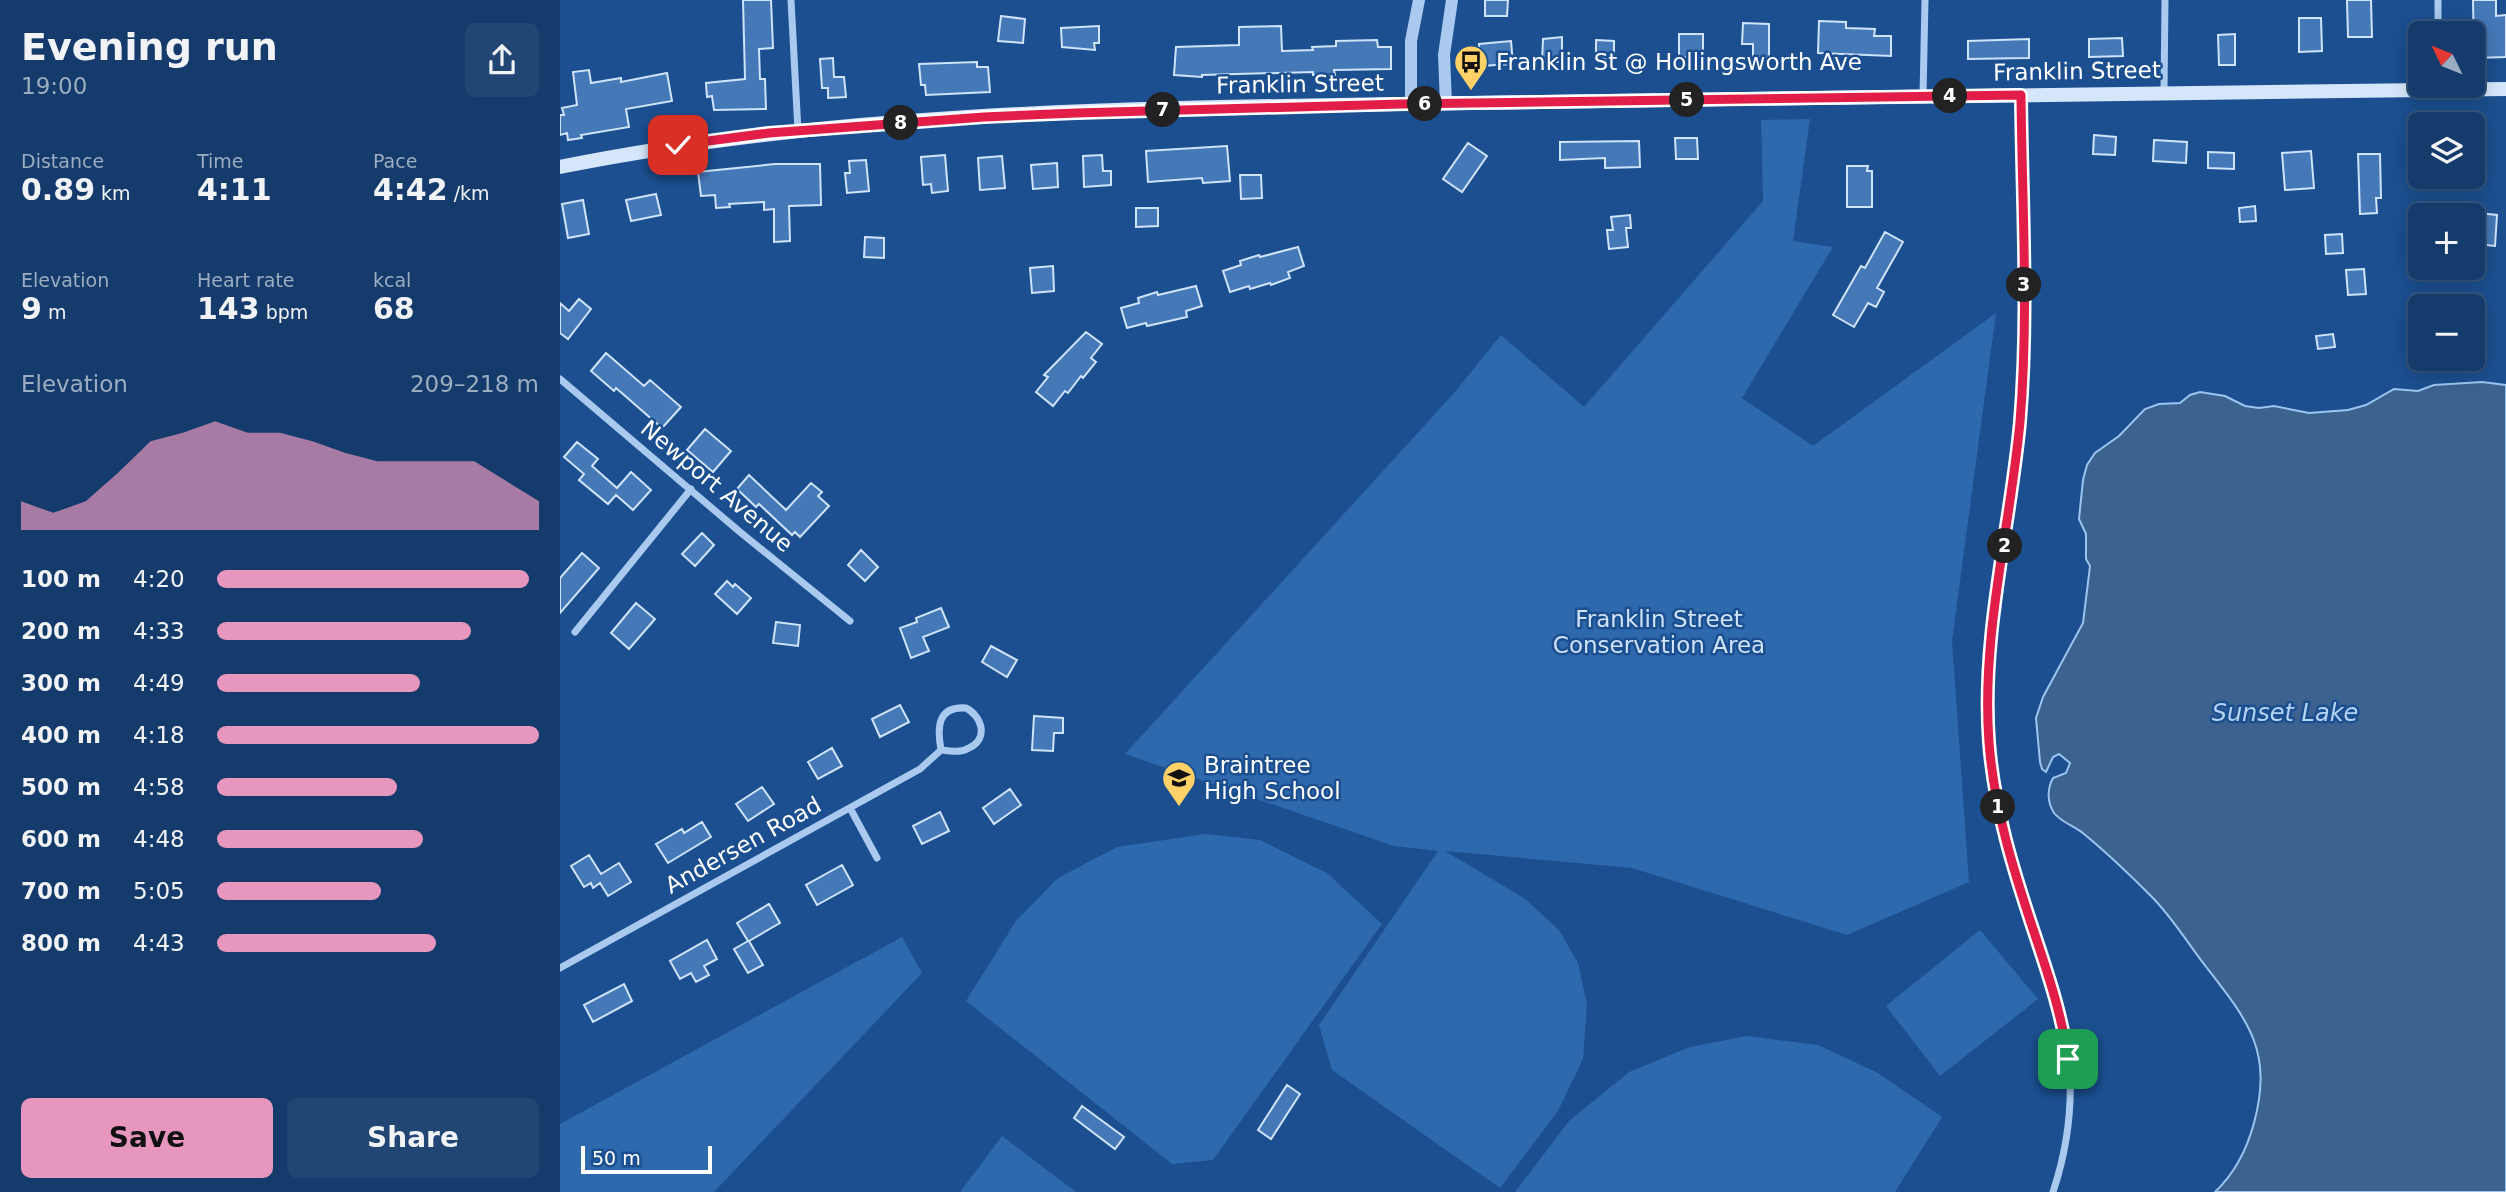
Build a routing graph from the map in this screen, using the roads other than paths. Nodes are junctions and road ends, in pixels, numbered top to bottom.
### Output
1 (791, 0) edge
2 (1419, 0) edge
3 (1452, 0) edge
4 (1924, 0) edge
5 (2165, 0) edge
6 (2438, 0) edge
7 (2438, 21) edge
8 (2408, 89) edge
9 (2485, 89) edge
10 (2506, 89) edge
11 (2164, 93) junction
12 (2021, 95) junction
13 (1923, 96) junction
14 (1411, 104) junction
15 (1446, 104) junction
16 (798, 131) junction
17 (560, 167) edge
18 (560, 379) edge
19 (691, 489) junction
20 (850, 621) dead end
21 (575, 632) dead end
22 (941, 750) junction
23 (850, 808) junction
24 (877, 858) dead end
25 (560, 968) edge
26 (2053, 1192) edge

1 - 16 street
2 - 14 street
3 - 15 street
4 - 13 street
5 - 11 street
6 - 7 street
8 - 11 main road, Franklin Street
9 - 10 main road, Franklin Street
11 - 12 main road, Franklin Street
12 - 13 main road, Franklin Street
12 - 26 street
13 - 15 main road, Franklin Street
14 - 15 main road, Franklin Street
14 - 16 main road, Franklin Street
16 - 17 main road, Franklin Street
18 - 19 street, Newport Avenue
19 - 20 street, Newport Avenue
19 - 21 street
22 - 22 street
22 - 23 street, Andersen Road
23 - 24 street
23 - 25 street, Andersen Road

